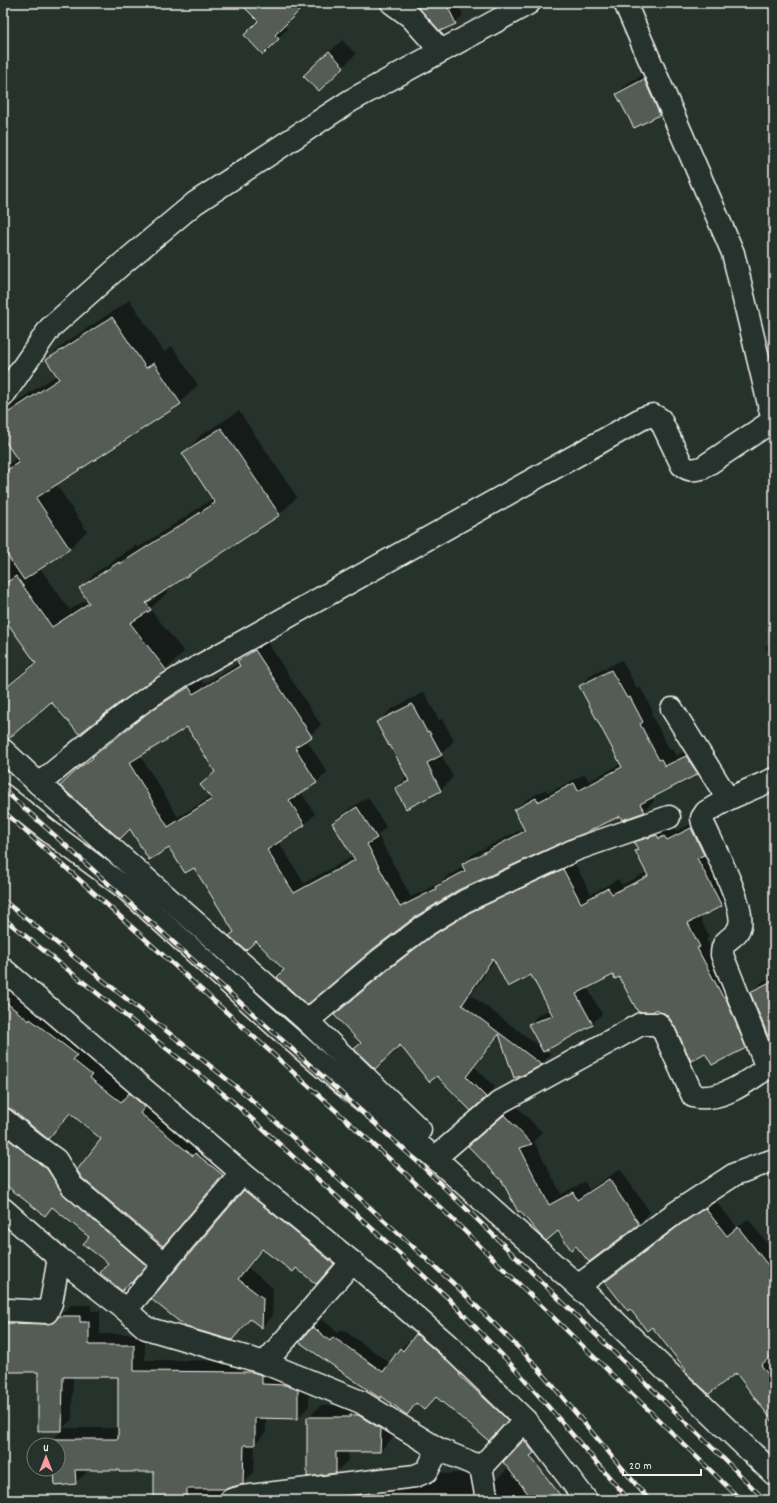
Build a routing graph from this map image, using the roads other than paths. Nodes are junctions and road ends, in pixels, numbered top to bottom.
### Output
1 (392, 3) edge
2 (529, 3) edge
3 (625, 3) edge
4 (441, 51) junction
5 (3, 396) edge
6 (774, 420) edge
7 (672, 709) dead end
8 (3, 750) edge
9 (774, 779) edge
10 (39, 784) junction
11 (3, 795) edge
12 (728, 799) junction
13 (669, 817) dead end
14 (3, 969) edge
15 (307, 1021) junction
16 (770, 1066) edge
17 (3, 1119) edge
18 (438, 1154) junction
19 (774, 1160) edge
20 (242, 1173) junction
21 (3, 1209) edge
22 (60, 1258) junction
23 (352, 1262) junction
24 (164, 1264) junction
25 (578, 1286) junction
26 (126, 1310) junction
27 (3, 1311) edge
28 (265, 1363) junction
29 (525, 1420) junction
30 (438, 1449) junction
31 (481, 1467) junction
32 (774, 1474) edge
33 (231, 1500) edge
34 (487, 1500) edge
35 (586, 1500) edge

1 - 4 street
2 - 4 street
3 - 6 street
4 - 5 street
6 - 10 street
7 - 12 street
8 - 10 street
9 - 12 street
10 - 15 street
11 - 18 street
12 - 16 street
13 - 15 street
14 - 20 street
15 - 18 street
16 - 18 street
17 - 24 street
18 - 25 street
19 - 25 street
20 - 23 street
20 - 24 street
21 - 22 street
22 - 26 street
22 - 27 street
23 - 28 street
23 - 29 street
24 - 26 street
25 - 32 street
26 - 28 street
28 - 30 street
29 - 31 street
29 - 35 street
30 - 31 street
30 - 33 street
31 - 34 street

